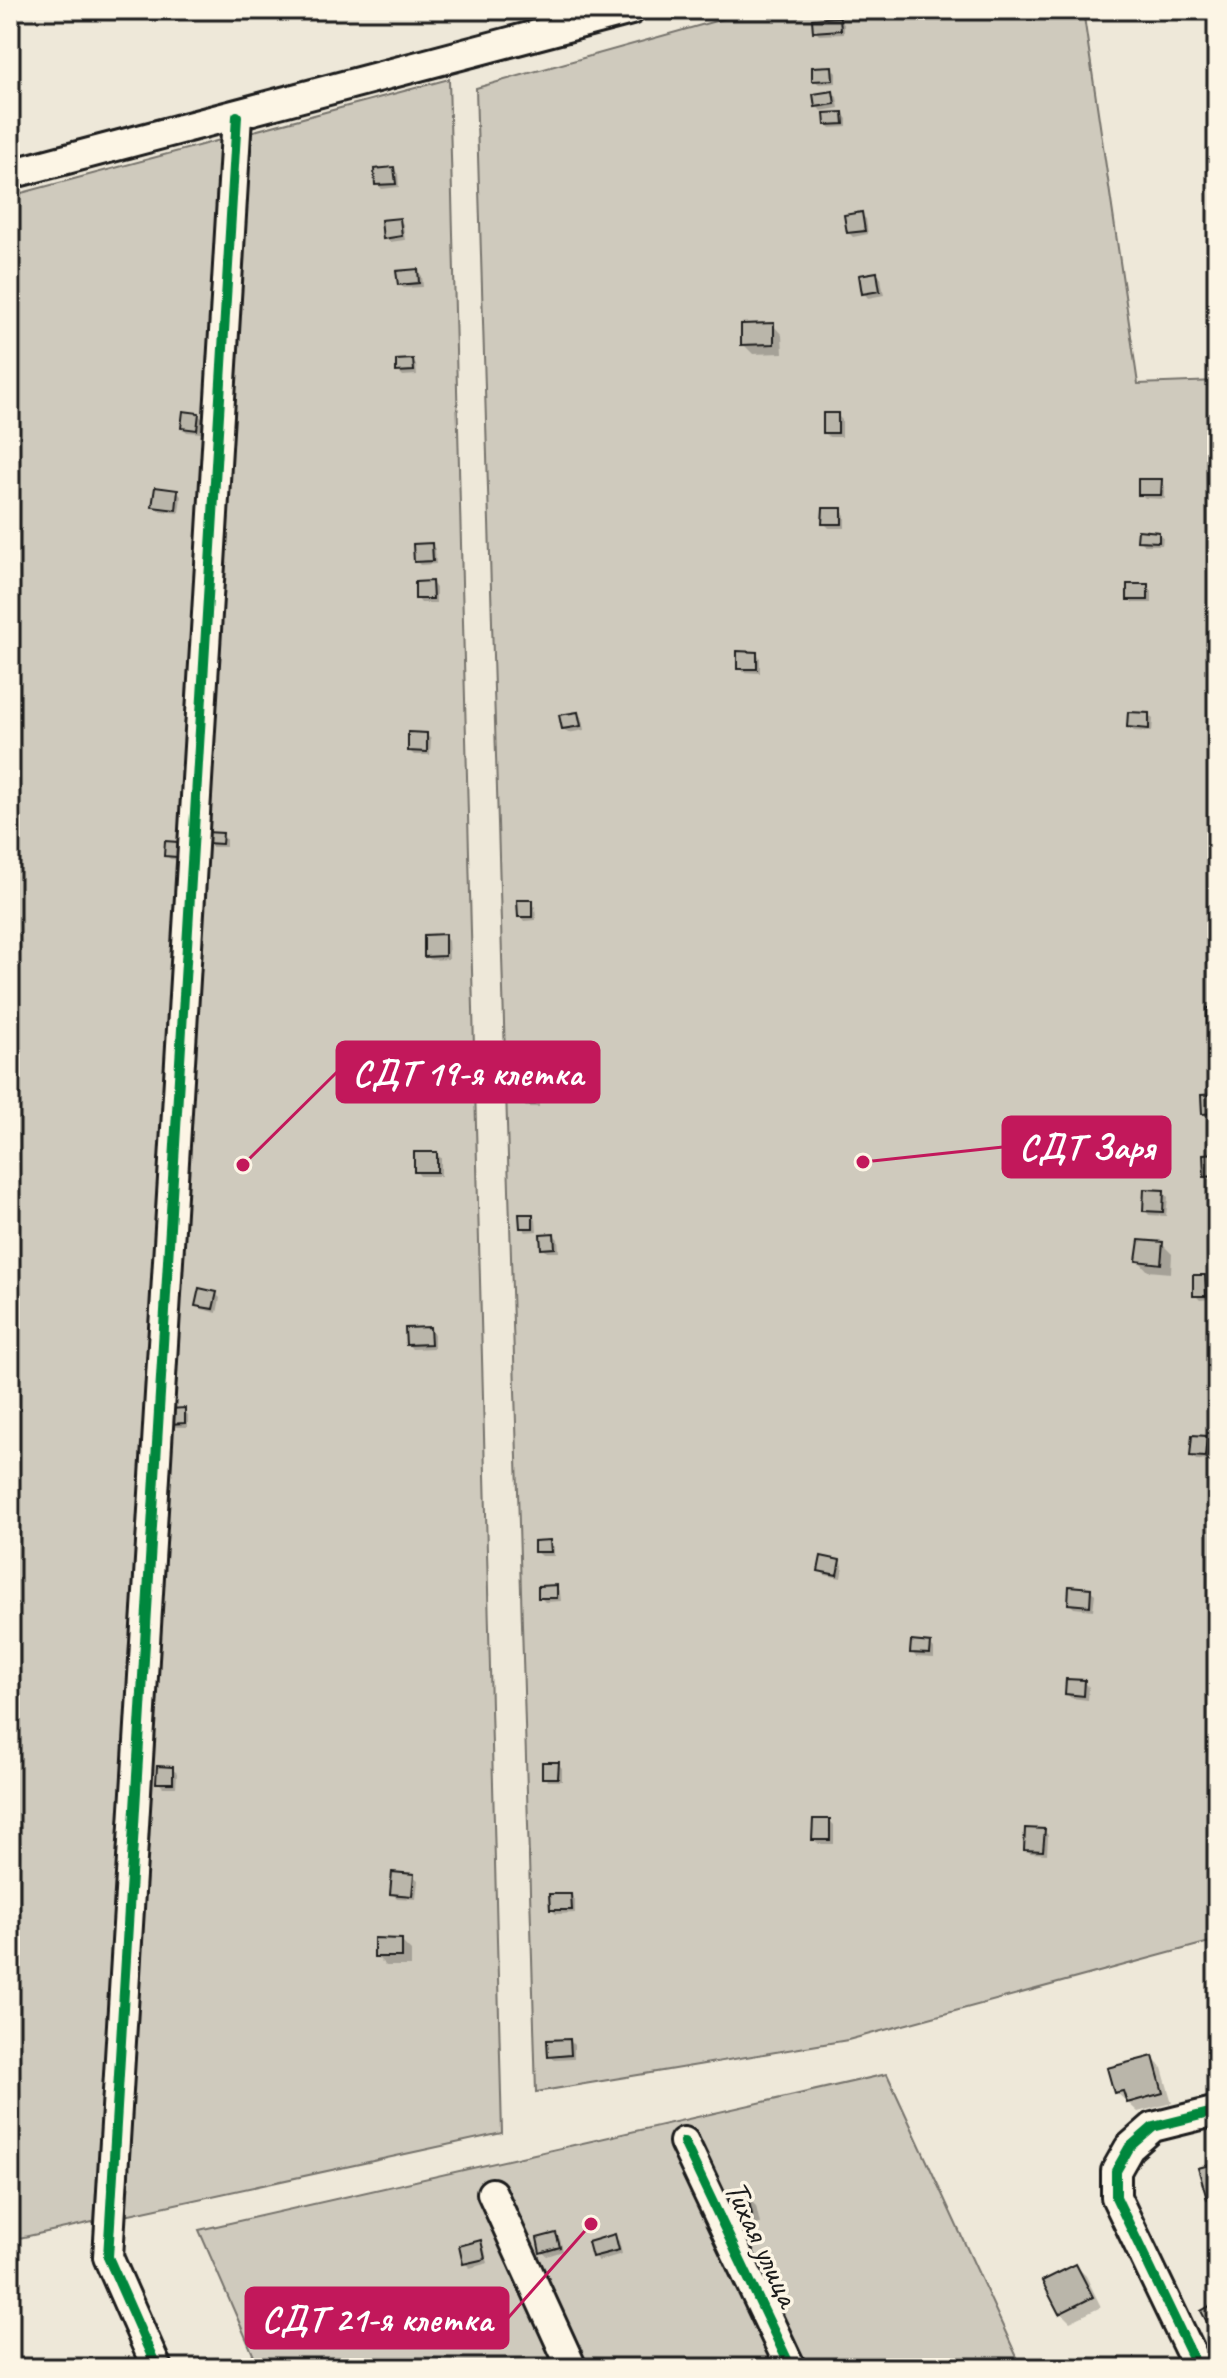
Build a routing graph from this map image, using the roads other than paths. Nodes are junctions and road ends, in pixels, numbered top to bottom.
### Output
1 (631, 10) edge
2 (237, 116) junction
3 (10, 174) edge
4 (1217, 2111) edge
5 (684, 2142) dead end
6 (492, 2193) dead end
7 (157, 2368) edge
8 (572, 2368) edge
9 (791, 2368) edge
10 (1198, 2368) edge

1 - 2 street
2 - 3 street
2 - 7 street
4 - 10 street
5 - 9 street, Тихая улица
6 - 8 street

